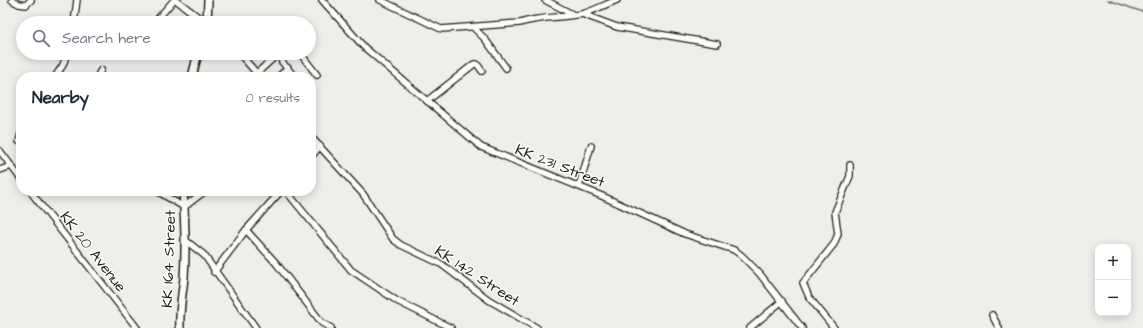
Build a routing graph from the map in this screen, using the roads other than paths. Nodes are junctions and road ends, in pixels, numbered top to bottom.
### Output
1 (12, 0) edge
2 (31, 0) edge
3 (77, 0) edge
4 (175, 0) edge
5 (208, 0) edge
6 (322, 0) edge
7 (380, 0) edge
8 (545, 0) edge
9 (617, 0) edge
10 (572, 14) junction
11 (582, 14) junction
12 (75, 16) edge
13 (160, 16) edge
14 (197, 16) edge
15 (207, 16) edge
16 (474, 27) junction
17 (717, 44) dead end
18 (65, 60) edge
19 (196, 60) edge
20 (245, 60) edge
21 (273, 60) edge
22 (305, 60) edge
23 (282, 62) dead end
24 (288, 68) junction
25 (506, 68) dead end
26 (482, 71) dead end
27 (58, 72) edge
28 (193, 72) edge
29 (256, 72) edge
30 (262, 72) edge
31 (284, 72) edge
32 (292, 72) edge
33 (315, 72) edge
34 (427, 101) junction
35 (316, 142) edge
36 (320, 146) junction
37 (591, 146) dead end
38 (316, 150) edge
39 (0, 151) edge
40 (850, 165) dead end
41 (10, 166) junction
42 (0, 170) edge
43 (16, 173) edge
44 (579, 186) junction
45 (34, 196) edge
46 (165, 196) edge
47 (183, 196) edge
48 (198, 196) edge
49 (277, 196) edge
50 (290, 196) edge
51 (184, 207) junction
52 (246, 230) junction
53 (185, 240) junction
54 (214, 272) junction
55 (782, 301) junction
56 (992, 315) dead end
57 (137, 328) edge
58 (180, 328) edge
59 (256, 328) edge
60 (331, 328) edge
61 (451, 328) edge
62 (536, 328) edge
63 (750, 328) edge
64 (802, 328) edge
65 (834, 328) edge
66 (999, 328) edge

1 - 2 street
3 - 12 street
4 - 13 street
4 - 14 street
5 - 15 main road
6 - 34 street, KK 231 Street
7 - 16 street
8 - 10 street
9 - 11 street
10 - 11 street
10 - 16 street
11 - 17 street
16 - 25 street
18 - 27 street
19 - 28 main road
20 - 29 street
21 - 30 street
22 - 33 street
23 - 24 street
24 - 31 street
24 - 32 street
26 - 34 street
34 - 44 street, KK 231 Street
35 - 36 street, KK 142 Street
36 - 38 street
36 - 62 street, KK 142 Street
37 - 44 street
39 - 41 street
40 - 65 street
41 - 42 street
41 - 43 street
44 - 55 street, KK 231 Street
45 - 57 street, KK 20 Avenue
46 - 51 street
47 - 51 main road, KK 164 Street
48 - 51 street
49 - 52 street
50 - 61 street
51 - 53 main road, KK 164 Street
52 - 54 street
52 - 60 street
53 - 54 street
53 - 58 main road, KK 164 Street
54 - 59 street
55 - 63 street
55 - 64 street, KK 231 Street
56 - 66 street

